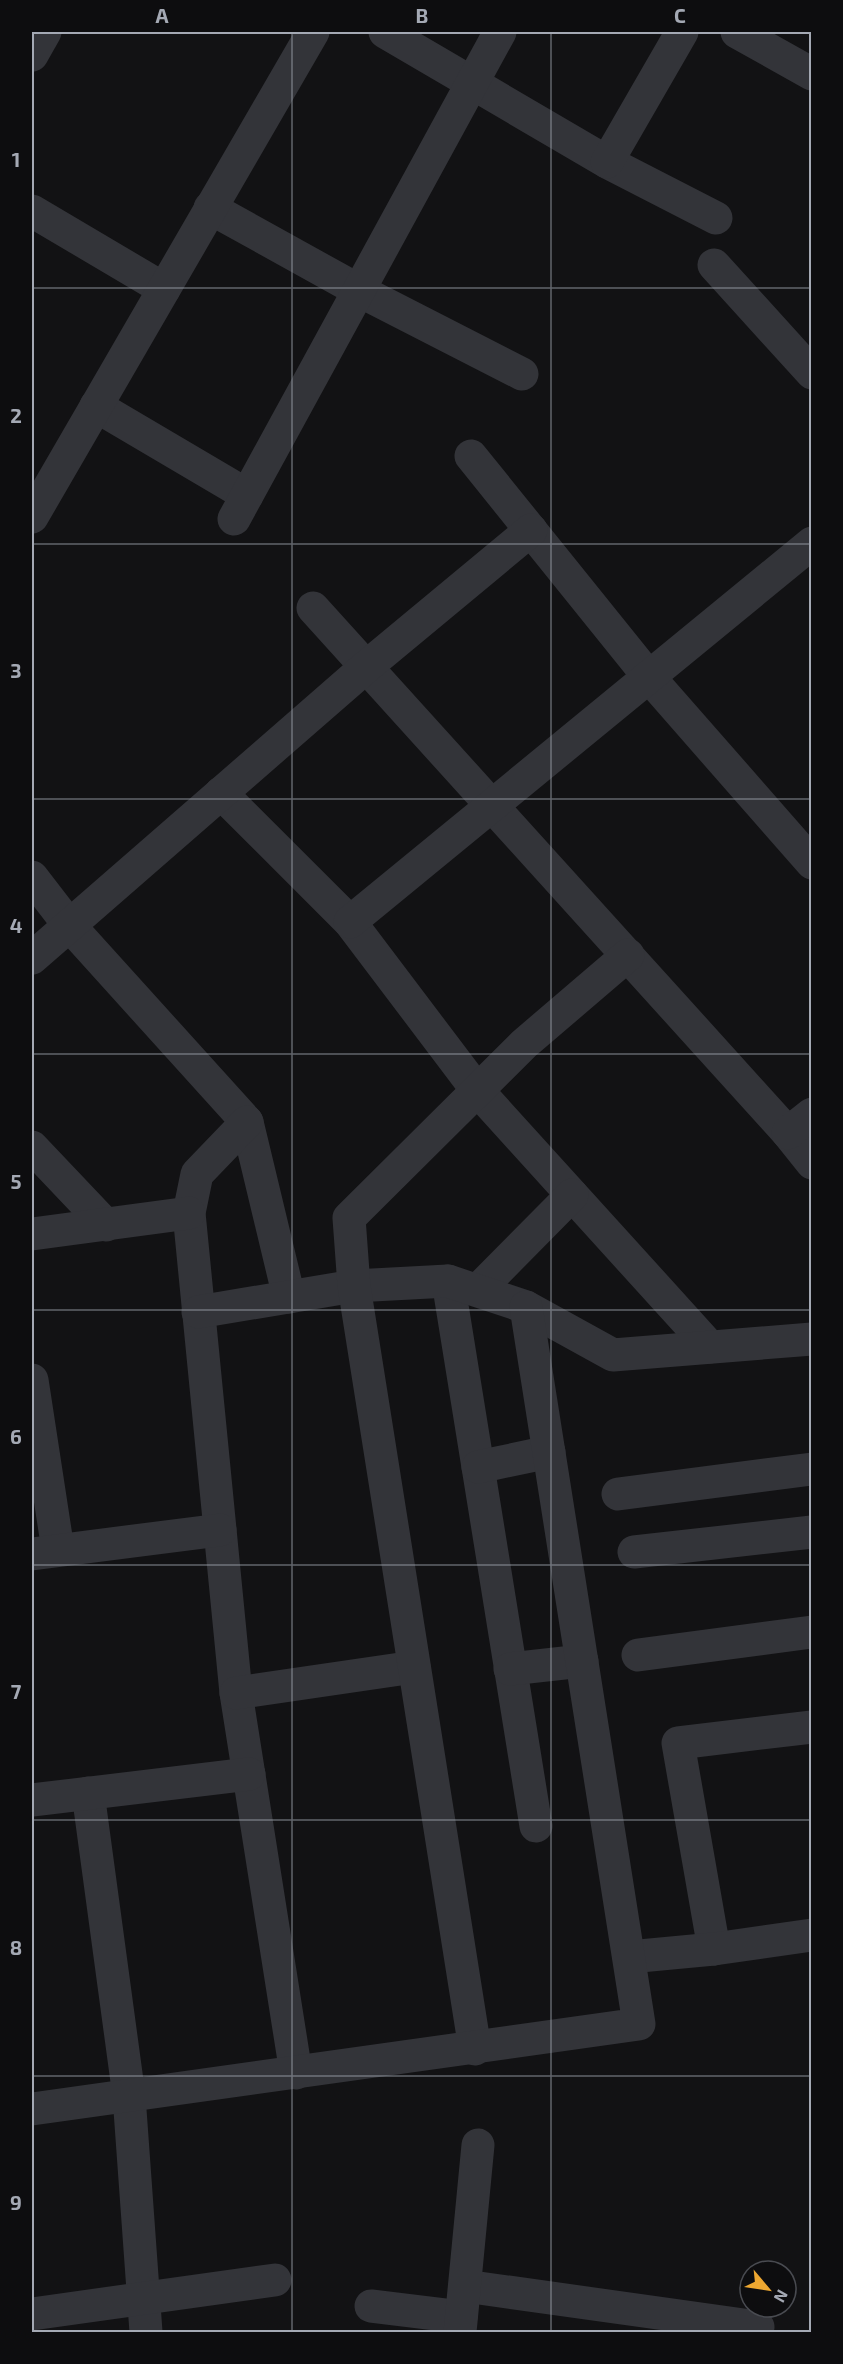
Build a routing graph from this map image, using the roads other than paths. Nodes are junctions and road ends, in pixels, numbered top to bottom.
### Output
1 (45, 32) edge
2 (313, 32) edge
3 (385, 32) edge
4 (500, 32) edge
5 (682, 32) edge
6 (737, 32) edge
7 (32, 55) edge
8 (812, 74) edge
9 (472, 81) junction
10 (607, 162) junction
11 (210, 208) junction
12 (32, 211) edge
13 (716, 218) dead end
14 (714, 265) dead end
15 (164, 289) junction
16 (358, 290) junction
17 (812, 373) edge
18 (522, 374) dead end
19 (96, 406) junction
20 (471, 456) dead end
21 (32, 517) edge
22 (531, 530) junction
23 (810, 547) edge
24 (313, 608) dead end
25 (366, 667) junction
26 (649, 677) junction
27 (220, 793) junction
28 (492, 805) junction
29 (812, 862) edge
30 (32, 877) edge
31 (350, 922) junction
32 (69, 925) junction
33 (628, 955) junction
34 (32, 958) edge
35 (477, 1090) junction
36 (247, 1122) junction
37 (800, 1123) edge
38 (32, 1147) edge
39 (812, 1163) edge
40 (572, 1195) junction
41 (189, 1213) junction
42 (106, 1225) junction
43 (32, 1234) edge
44 (448, 1281) junction
45 (354, 1286) junction
46 (479, 1289) junction
47 (289, 1297) junction
48 (526, 1307) junction
49 (198, 1312) junction
50 (812, 1339) edge
51 (710, 1347) junction
52 (32, 1380) edge
53 (549, 1452) junction
54 (478, 1467) junction
55 (812, 1469) edge
56 (618, 1494) dead end
57 (220, 1530) junction
58 (812, 1532) edge
59 (45, 1552) edge
60 (634, 1552) dead end
61 (812, 1632) edge
62 (638, 1655) dead end
63 (582, 1661) junction
64 (414, 1668) junction
65 (510, 1669) junction
66 (236, 1693) junction
67 (812, 1727) edge
68 (249, 1774) junction
69 (88, 1793) junction
70 (32, 1800) edge
71 (536, 1826) dead end
72 (812, 1935) edge
73 (714, 1949) junction
74 (628, 1957) junction
75 (475, 2049) junction
76 (296, 2073) junction
77 (129, 2096) junction
78 (32, 2109) edge
79 (478, 2145) dead end
80 (275, 2280) dead end
81 (143, 2298) junction
82 (371, 2306) dead end
83 (462, 2312) edge
84 (32, 2314) edge
85 (758, 2327) dead end
86 (146, 2332) edge

1 - 7 street
2 - 11 street
3 - 9 street
4 - 9 street
5 - 10 street
6 - 8 street
9 - 10 street
9 - 16 street
10 - 13 street
11 - 15 street
11 - 16 street
12 - 15 street
14 - 17 street
15 - 19 street
16 - 18 street
16 - 19 street
19 - 21 street
20 - 22 street
22 - 25 street
22 - 26 street
23 - 26 street
24 - 25 street
25 - 27 street
25 - 28 street
26 - 28 street
26 - 29 street
27 - 31 street
27 - 32 street
28 - 31 street
28 - 33 street
30 - 32 street
31 - 35 street
32 - 34 street
32 - 36 street
33 - 35 street
33 - 37 street
35 - 40 street
35 - 45 street
36 - 41 street
36 - 47 street
37 - 39 street
38 - 42 street
40 - 46 street
40 - 51 street
41 - 42 street
41 - 49 street
42 - 43 street
44 - 45 street
44 - 46 street
44 - 54 street
45 - 47 street
45 - 64 street
46 - 48 street
47 - 49 street
48 - 51 street
48 - 53 street
49 - 57 street
50 - 51 street
52 - 59 street
53 - 54 street
53 - 63 street
54 - 65 street
55 - 56 street
57 - 59 street
57 - 66 street
58 - 60 street
61 - 62 street
63 - 65 street
63 - 74 street
64 - 66 street
64 - 75 street
65 - 71 street
66 - 68 street
67 - 73 street
68 - 69 street
68 - 76 street
69 - 70 street
69 - 77 street
72 - 73 street
73 - 74 street
74 - 75 street
75 - 76 street
76 - 77 street
77 - 78 street
77 - 81 street
79 - 83 street
80 - 81 street
81 - 84 street
81 - 86 street
82 - 83 street
83 - 85 street

